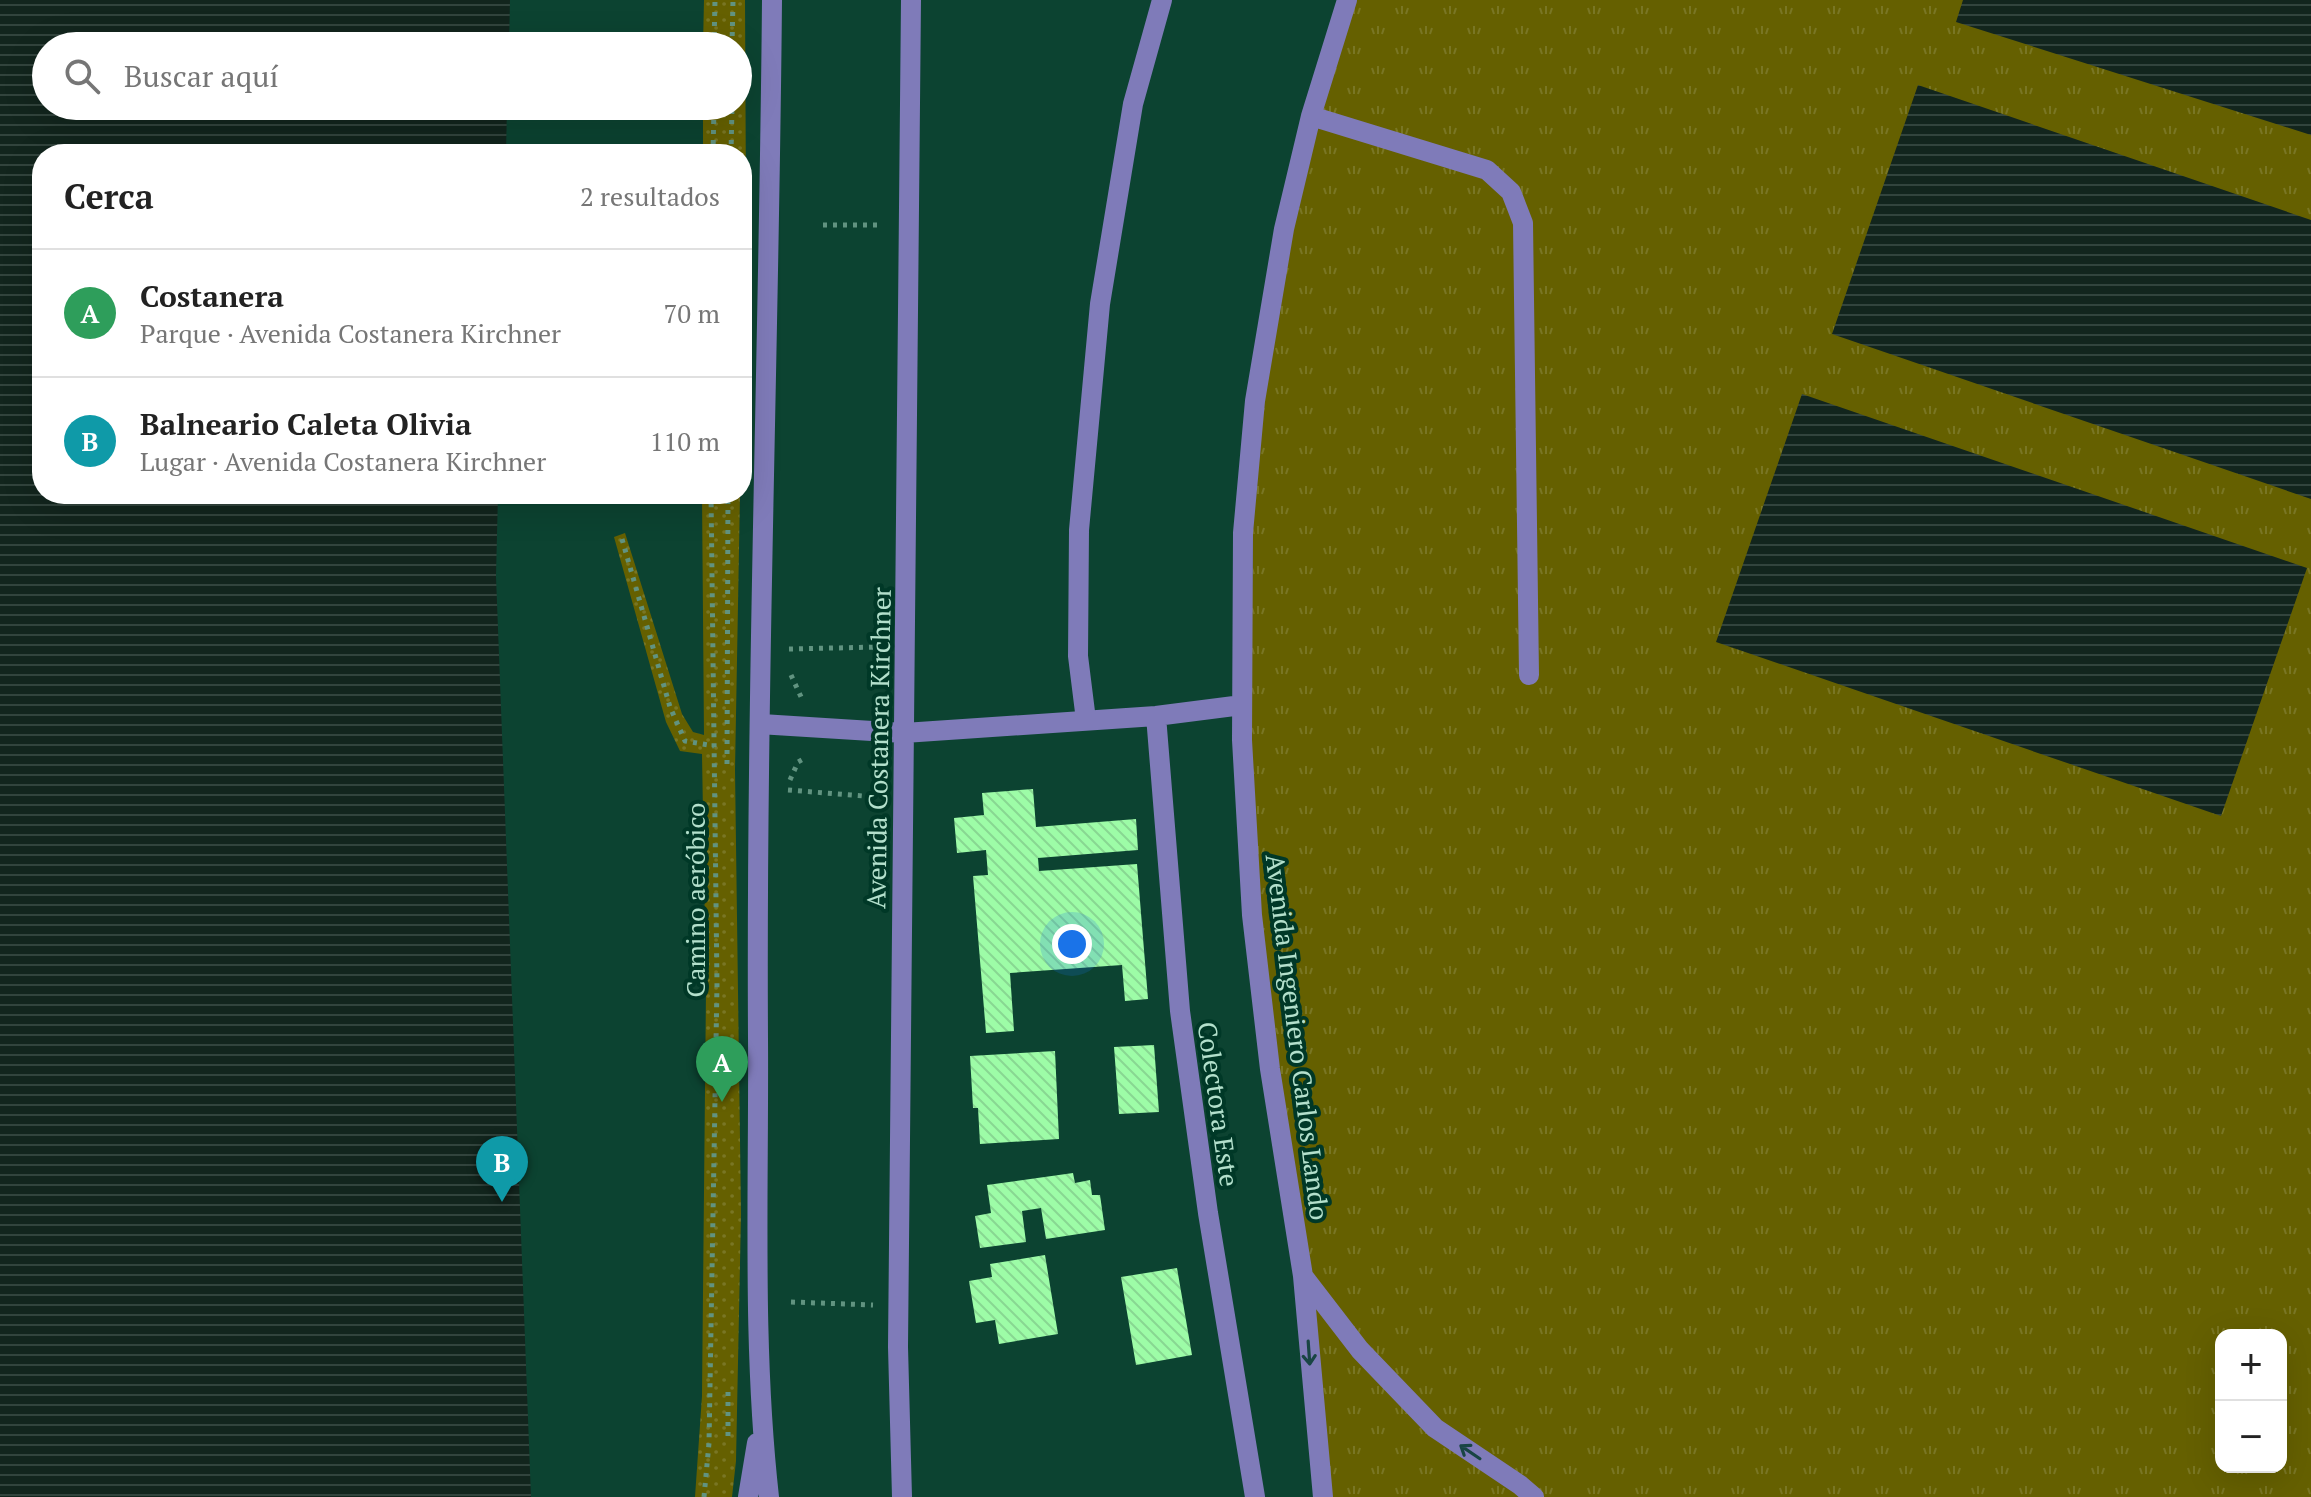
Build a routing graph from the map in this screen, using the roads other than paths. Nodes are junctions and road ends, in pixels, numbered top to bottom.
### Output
1 (772, 0) edge
2 (911, 0) edge
3 (1162, 0) edge
4 (1347, 0) edge
5 (1311, 116) junction
6 (1529, 675) dead end
7 (1242, 705) junction
8 (1156, 716) junction
9 (1086, 720) junction
10 (760, 724) junction
11 (904, 733) junction
12 (1303, 1276) junction
13 (760, 1419) junction
14 (748, 1497) edge
15 (769, 1497) edge
16 (902, 1497) edge
17 (1255, 1497) edge
18 (1323, 1497) edge
19 (1534, 1497) edge

1 - 10 street
2 - 11 street, Avenida Costanera Kirchner
3 - 9 street
4 - 5 street, Avenida Ingeniero Carlos Lando
5 - 6 street
5 - 7 street, Avenida Ingeniero Carlos Lando
7 - 8 street
7 - 12 street, Avenida Ingeniero Carlos Lando
8 - 9 street
8 - 17 street, Colectora Este
9 - 11 street
10 - 11 street
10 - 13 street
11 - 16 street, Avenida Costanera Kirchner
12 -> 18 street, Avenida Ingeniero Carlos Lando
19 -> 12 street, Avenida Ingeniero Carlos Lando
13 - 14 street
13 - 15 street

